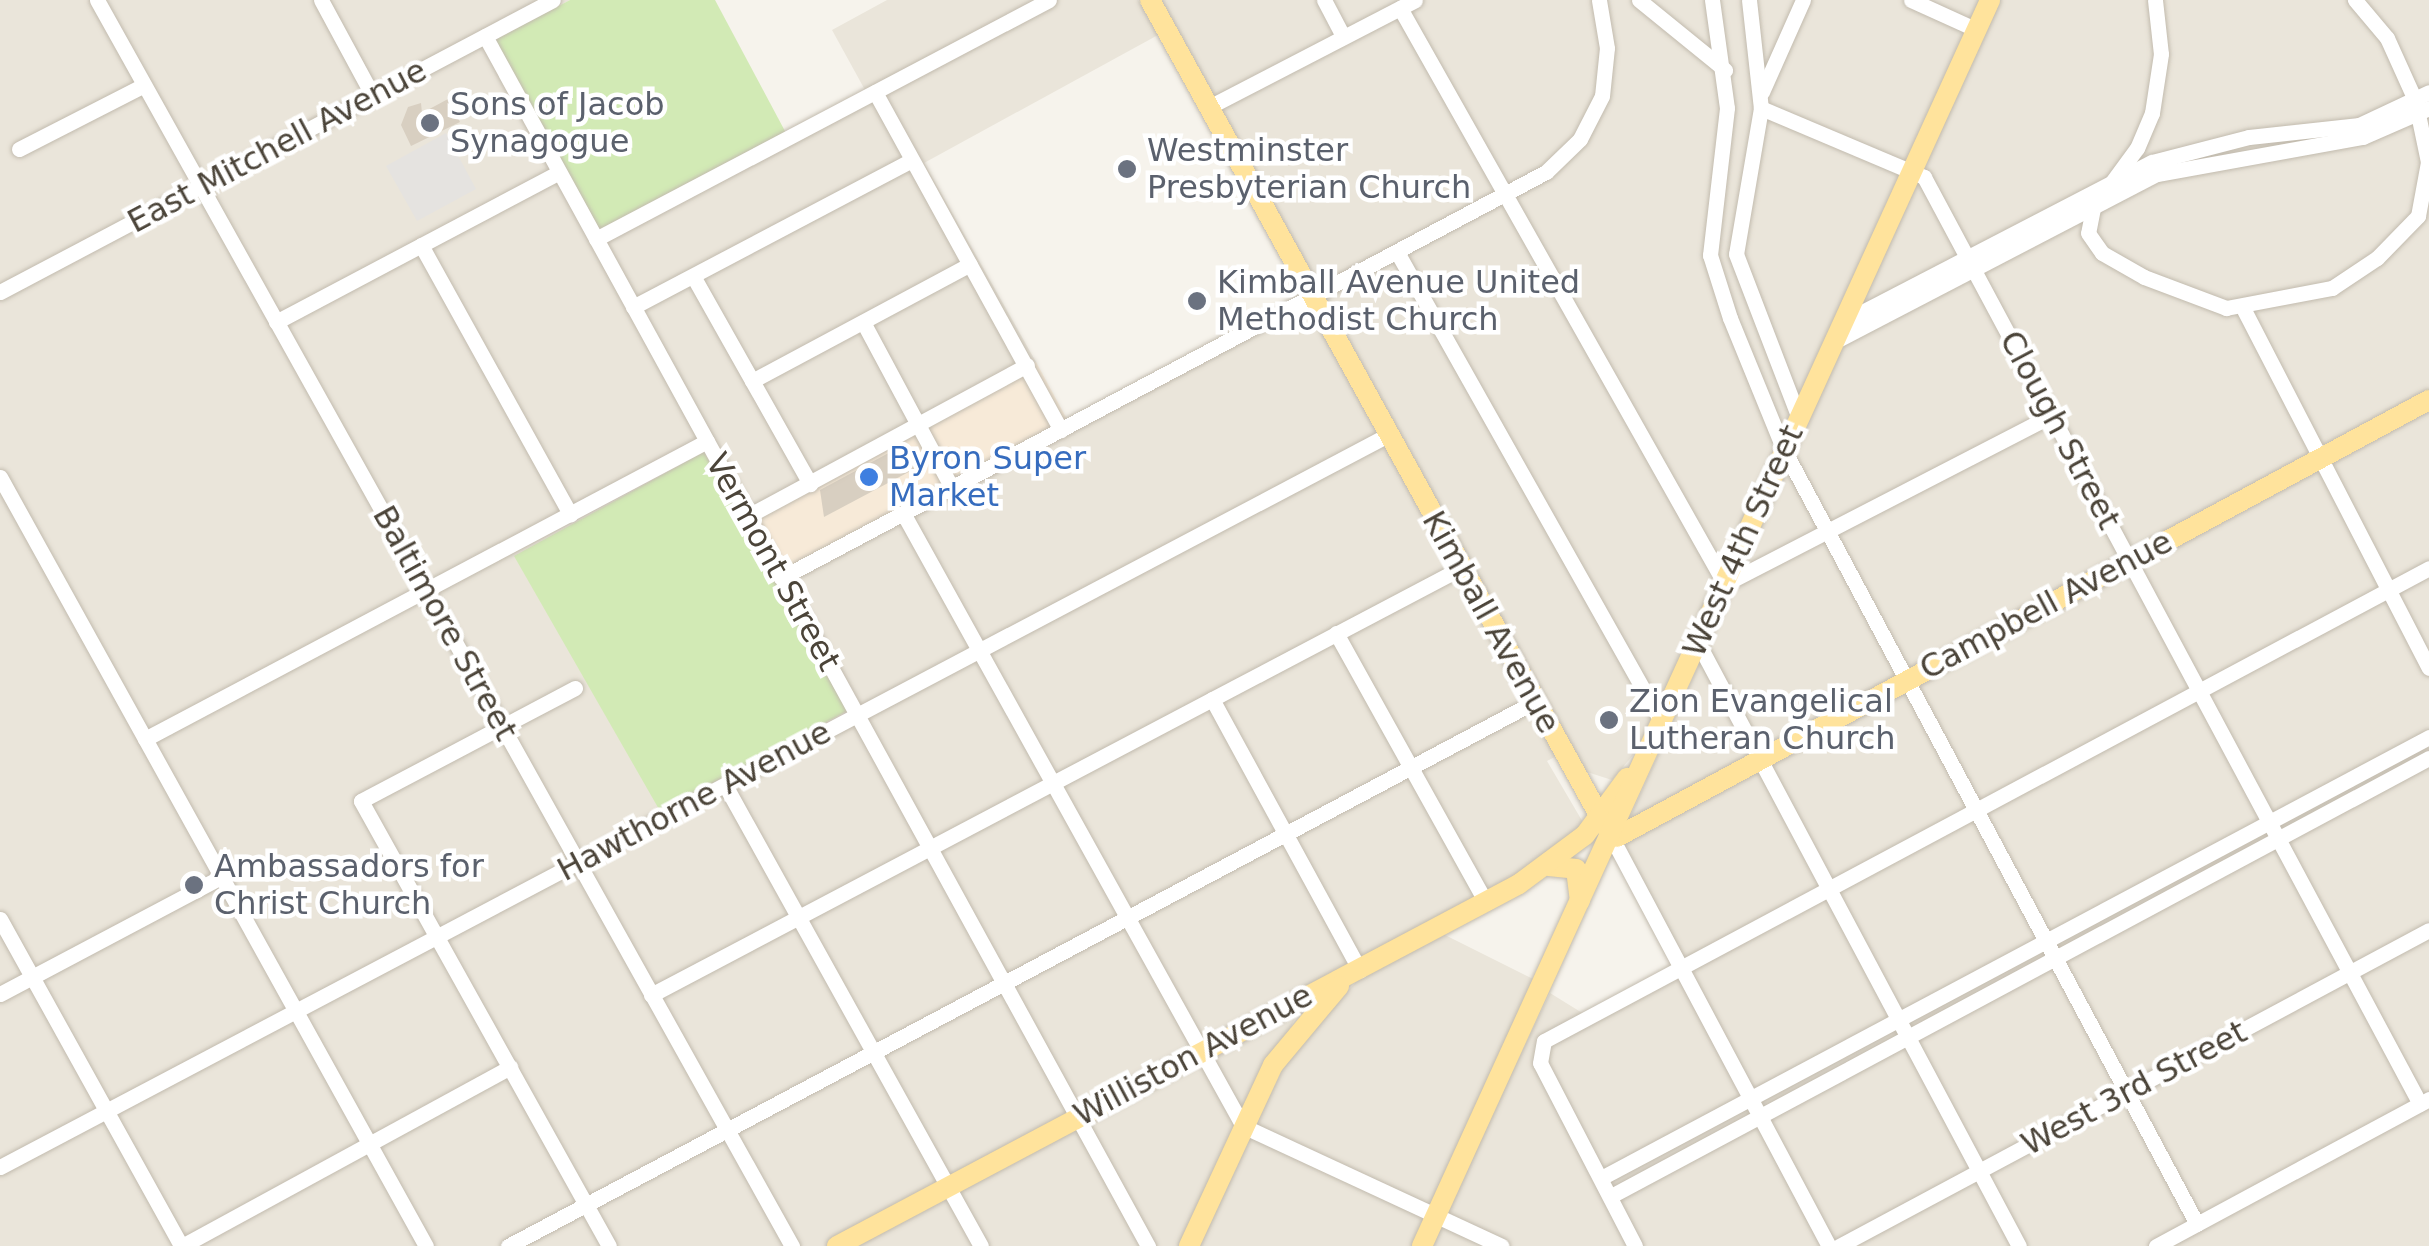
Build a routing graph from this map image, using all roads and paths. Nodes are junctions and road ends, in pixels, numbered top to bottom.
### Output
1 (97, 0) edge
2 (321, 0) edge
3 (553, 0) edge
4 (1049, 0) edge
5 (1150, 0) edge
6 (1324, 0) edge
7 (1599, 0) edge
8 (1639, 0) edge
9 (1712, 0) edge
10 (1750, 0) edge
11 (1803, 0) edge
12 (1911, 0) edge
13 (1990, 0) edge
14 (2154, 0) edge
15 (2355, 0) edge
16 (1408, 4) edge
17 (1976, 30) junction
18 (485, 36) junction
19 (1343, 36) junction
20 (1725, 70) junction
21 (144, 84) junction
22 (875, 92) junction
23 (372, 96) junction
24 (1726, 98) junction
25 (1761, 101) junction
26 (2423, 104) edge
27 (1209, 107) junction
28 (2144, 134) junction
29 (19, 149) dead end
30 (2166, 158) junction
31 (912, 160) junction
32 (559, 172) junction
33 (1912, 173) junction
34 (2110, 182) junction
35 (200, 187) junction
36 (1503, 195) junction
37 (2093, 208) junction
38 (2424, 220) edge
39 (2053, 230) junction
40 (596, 239) junction
41 (421, 245) junction
42 (2095, 246) junction
43 (1397, 252) junction
44 (1971, 263) junction
45 (970, 264) junction
46 (693, 276) junction
47 (0, 292) edge
48 (1313, 297) junction
49 (634, 307) junction
50 (2243, 308) junction
51 (276, 322) junction
52 (862, 322) junction
53 (1841, 323) junction
54 (1832, 343) junction
55 (1027, 365) junction
56 (752, 381) junction
57 (2429, 400) edge
58 (2052, 415) junction
59 (1799, 418) junction
60 (918, 424) junction
61 (1062, 430) junction
62 (1388, 435) junction
63 (706, 441) junction
64 (1784, 450) junction
65 (2318, 460) junction
66 (0, 477) edge
67 (810, 484) junction
68 (952, 488) junction
69 (570, 514) junction
70 (903, 514) junction
71 (748, 516) junction
72 (1830, 532) junction
73 (2130, 560) junction
74 (1461, 568) junction
75 (2429, 568) edge
76 (782, 578) junction
77 (1725, 584) junction
78 (426, 590) junction
79 (2387, 590) junction
80 (1336, 633) junction
81 (1697, 642) junction
82 (979, 651) junction
83 (2429, 668) edge
84 (1908, 679) junction
85 (575, 688) dead end
86 (2199, 690) junction
87 (1212, 699) junction
88 (1534, 702) junction
89 (857, 715) junction
90 (1661, 720) junction
91 (502, 725) junction
92 (2429, 736) edge
93 (145, 739) junction
94 (1759, 758) junction
95 (2429, 758) edge
96 (1567, 760) junction
97 (1411, 767) junction
98 (1633, 768) junction
99 (1052, 782) junction
100 (725, 785) junction
101 (1977, 809) junction
102 (1601, 819) junction
103 (2269, 822) junction
104 (1286, 834) junction
105 (2278, 838) junction
106 (1613, 840) junction
107 (929, 848) junction
108 (577, 863) junction
109 (1549, 866) junction
110 (218, 879) junction
111 (1828, 888) junction
112 (1486, 903) junction
113 (1577, 916) junction
114 (798, 917) junction
115 (1127, 918) junction
116 (0, 919) edge
117 (2429, 930) edge
118 (438, 936) junction
119 (2046, 940) junction
120 (2056, 958) junction
121 (1678, 968) junction
122 (1360, 970) junction
123 (2350, 972) junction
124 (32, 978) junction
125 (1003, 984) junction
126 (0, 994) edge
127 (651, 994) junction
128 (292, 1013) junction
129 (1898, 1020) junction
130 (1907, 1037) junction
131 (1200, 1051) junction
132 (874, 1052) junction
133 (510, 1067) junction
134 (2127, 1092) junction
135 (1749, 1099) junction
136 (2424, 1101) edge
137 (106, 1111) junction
138 (1758, 1117) junction
139 (1077, 1118) junction
140 (1243, 1126) junction
141 (727, 1130) junction
142 (367, 1148) junction
143 (0, 1167) edge
144 (1979, 1171) junction
145 (1601, 1178) junction
146 (948, 1186) junction
147 (1611, 1196) junction
148 (586, 1205) junction
149 (1436, 1216) junction
150 (2193, 1226) junction
151 (182, 1246) edge
152 (426, 1246) edge
153 (508, 1246) edge
154 (608, 1246) edge
155 (792, 1246) edge
156 (837, 1246) edge
157 (981, 1246) edge
158 (1148, 1246) edge
159 (1189, 1246) edge
160 (1422, 1246) edge
161 (1501, 1246) edge
162 (1635, 1246) edge
163 (1829, 1246) edge
164 (1839, 1246) edge
165 (2018, 1246) edge
166 (2156, 1246) edge
167 (2197, 1246) edge

1 - 21 street, Baltimore Street
2 - 23 street
3 - 18 street, East Mitchell Avenue
4 - 22 street
5 - 27 main road, Kimball Avenue
6 - 19 street
7 - 36 street
8 - 20 street
9 - 20 street
10 - 25 street
11 - 25 street
12 - 17 street
13 - 17 main road, West 4th Street
14 - 28 street
15 - 26 street
16 - 19 street
16 - 36 street
17 - 33 main road, West 4th Street
18 - 23 street, East Mitchell Avenue
18 - 32 street, Vermont Street
19 - 27 street
20 - 24 street
21 - 29 street
21 - 35 street, Baltimore Street
22 - 31 street
22 - 40 street
23 - 35 street, East Mitchell Avenue
24 - 25 street
24 - 64 street
25 - 33 street, Clough Street
25 - 59 street
26 - 30 street
26 - 37 street
26 - 38 street
27 - 48 main road, Kimball Avenue
28 - 30 street
28 - 34 street
30 - 34 street
31 - 45 street
31 - 46 street
32 - 40 street, Vermont Street
32 - 41 street
33 - 44 street, Clough Street
33 - 53 main road, West 4th Street
34 - 37 street
34 - 44 street
35 - 47 street, East Mitchell Avenue
35 - 51 street, Baltimore Street
36 - 43 street
36 - 77 street
37 - 39 street
37 - 42 street
38 - 50 street
39 - 42 street
39 - 44 street
40 - 49 street, Vermont Street
41 - 51 street
41 - 69 street
42 - 50 street
43 - 48 street
43 - 90 street
44 - 53 street
44 - 54 street
44 - 58 street, Clough Street
45 - 52 street
45 - 55 street
46 - 49 street
46 - 56 street
48 - 61 street
48 - 62 main road, Kimball Avenue
49 - 63 street, Vermont Street
50 - 65 street
51 - 78 street, Baltimore Street
52 - 56 street
52 - 60 street
53 - 54 main road, West 4th Street
54 - 59 main road, West 4th Street
55 - 60 street
55 - 61 street
56 - 67 street
57 - 65 main road, Campbell Avenue
58 - 72 street
58 - 73 street, Clough Street
59 - 64 main road, West 4th Street
60 - 67 street
60 - 68 street
61 - 68 street
62 - 74 main road, Kimball Avenue
62 - 82 street, Hawthorne Avenue
63 - 69 street
63 - 71 street, Vermont Street
64 - 72 street
64 - 77 main road, West 4th Street
65 - 73 main road, Campbell Avenue
65 - 79 street
66 - 93 street
67 - 71 street
68 - 70 street
69 - 78 street
70 - 76 street
70 - 82 street
71 - 76 street, Vermont Street
72 - 77 street
72 - 84 street
73 - 84 main road, Campbell Avenue
73 - 86 street, Clough Street
74 - 80 street
74 - 88 main road, Kimball Avenue
75 - 79 street
76 - 89 street, Vermont Street
77 - 81 main road, West 4th Street
78 - 91 street, Baltimore Street
78 - 93 street
79 - 83 street
79 - 86 street
80 - 87 street
80 - 97 street
81 - 90 main road, West 4th Street
81 - 94 street
82 - 89 street, Hawthorne Avenue
82 - 99 street
84 - 94 main road, Campbell Avenue
84 - 101 street
85 - 91 street
86 - 101 street
86 - 103 street, Clough Street
87 - 99 street
87 - 104 street
88 - 96 main road, Kimball Avenue
88 - 97 street
89 - 100 street, Hawthorne Avenue
89 - 107 street, Vermont Street
90 - 98 main road, Williston Avenue
90 - 106 main road, West 4th Street
91 - 108 street, Baltimore Street
91 - 118 street
92 - 103 street
93 - 110 street
94 - 106 main road, Campbell Avenue
94 - 111 street
95 - 105 street
96 - 98 main road
96 - 102 main road, Kimball Avenue
97 - 104 street
97 - 112 street
98 - 102 main road, Williston Avenue
99 - 107 street
99 - 115 street
100 - 108 street, Hawthorne Avenue
100 - 114 street
101 - 111 street
101 - 119 street
102 - 106 main road, Kimball Avenue
102 - 109 main road, Williston Avenue
103 - 105 street, Clough Street
103 - 119 street
104 - 115 street
104 - 122 street
105 - 120 street
105 - 123 street, Clough Street
106 - 113 main road, West 4th Street
106 - 121 street, Kimball Avenue
107 - 114 street
107 - 125 street, Vermont Street
108 - 118 street, Hawthorne Avenue
108 - 127 street, Baltimore Street
109 - 112 main road, Williston Avenue
109 - 113 main road
110 - 124 street
110 - 128 street
111 - 121 street
111 - 129 street
112 - 122 main road, Williston Avenue
113 - 149 main road, West 4th Street
114 - 127 street
114 - 132 street
115 - 125 street
115 - 131 street
116 - 124 street
117 - 123 street, West 3rd Street
118 - 128 street, Hawthorne Avenue
118 - 133 street
119 - 120 street
119 - 129 street
120 - 130 street
120 - 134 street
121 - 135 street, Kimball Avenue
121 - 145 street
122 - 131 main road, Williston Avenue
122 - 140 main road
123 - 134 street, West 3rd Street
123 - 136 street, Clough Street
124 - 126 street
124 - 137 street
125 - 132 street
125 - 139 street, Vermont Street
127 - 141 street, Baltimore Street
128 - 137 street, Hawthorne Avenue
128 - 142 street
129 - 130 street
129 - 135 street
130 - 138 street
130 - 144 street
131 - 139 main road, Williston Avenue
131 - 140 street
132 - 141 street
132 - 146 street
133 - 142 street
133 - 148 street
134 - 144 street, West 3rd Street
134 - 150 street
135 - 138 street, Kimball Avenue
135 - 145 street
136 - 150 street
137 - 143 street, Hawthorne Avenue
137 - 151 street
138 - 147 street
138 - 163 street, Kimball Avenue
139 - 146 main road, Williston Avenue
139 - 158 street, Vermont Street
140 - 149 street
140 - 159 main road
141 - 148 street
141 - 155 street, Baltimore Street
142 - 151 street
142 - 152 street
144 - 164 street, West 3rd Street
144 - 165 street
145 - 147 street
146 - 156 main road, Williston Avenue
146 - 157 street
147 - 162 street
148 - 153 street
148 - 154 street
149 - 160 main road, West 4th Street
149 - 161 street
150 - 166 street
150 - 167 street

